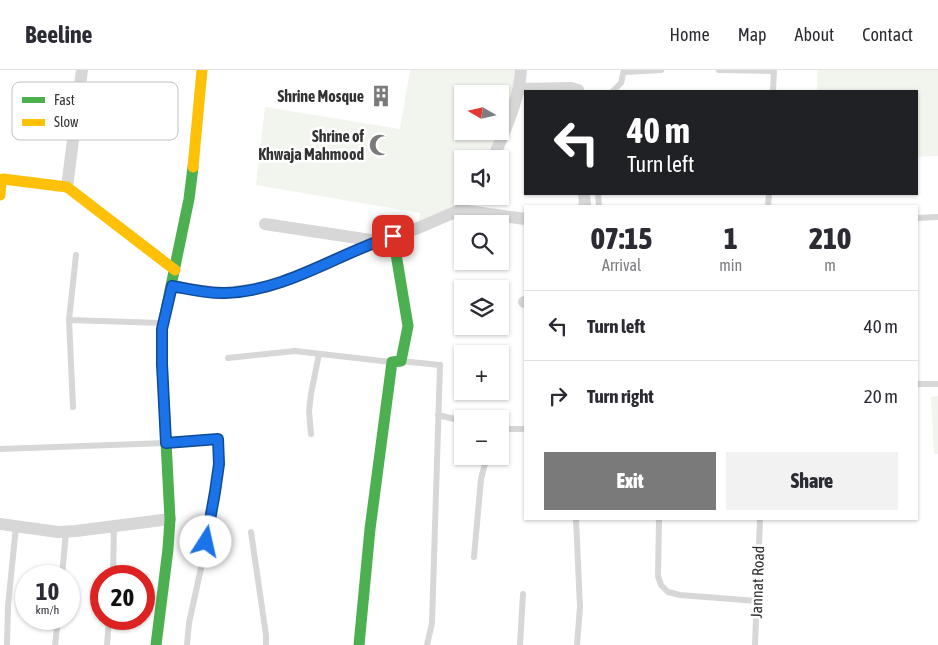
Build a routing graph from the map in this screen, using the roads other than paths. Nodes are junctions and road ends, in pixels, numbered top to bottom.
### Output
1 (202, 70) edge
2 (520, 70) edge
3 (661, 70) edge
4 (719, 70) edge
5 (625, 71) edge
6 (774, 71) edge
7 (519, 89) junction
8 (578, 90) edge
9 (614, 90) edge
10 (773, 90) edge
11 (73, 140) edge
12 (497, 150) edge
13 (67, 187) junction
14 (0, 195) edge
15 (463, 205) edge
16 (460, 210) junction
17 (938, 217) edge
18 (918, 218) edge
19 (524, 219) edge
20 (265, 224) dead end
21 (393, 236) junction
22 (377, 241) junction
23 (76, 255) dead end
24 (175, 270) junction
25 (172, 286) junction
26 (69, 320) junction
27 (163, 324) junction
28 (319, 354) junction
29 (228, 358) dead end
30 (397, 362) junction
31 (918, 384) edge
32 (938, 384) edge
33 (73, 407) dead end
34 (438, 415) junction
35 (454, 419) edge
36 (509, 429) edge
37 (524, 429) edge
38 (311, 434) dead end
39 (166, 443) junction
40 (0, 449) edge
41 (485, 465) edge
42 (170, 519) junction
43 (576, 520) edge
44 (659, 520) edge
45 (760, 520) edge
46 (0, 524) edge
47 (16, 526) junction
48 (114, 526) junction
49 (66, 532) junction
50 (251, 532) dead end
51 (474, 557) dead end
52 (63, 565) edge
53 (113, 565) edge
54 (523, 594) dead end
55 (757, 601) junction
56 (57, 630) edge
57 (108, 630) edge
58 (7, 645) edge
59 (55, 645) edge
60 (107, 645) edge
61 (156, 645) edge
62 (187, 645) edge
63 (266, 645) edge
64 (359, 645) edge
65 (427, 645) edge
66 (520, 645) edge
67 (577, 645) edge
68 (755, 645) edge

1 - 24 street
2 - 7 street
3 - 5 lane
4 - 6 lane
5 - 9 lane
6 - 10 lane
7 - 8 street
7 - 12 street
11 - 13 street
13 - 14 street
13 - 24 street
15 - 16 street
16 - 19 street
16 - 21 street
17 - 18 lane
20 - 22 street
21 - 22 street
21 - 30 street
22 - 25 street
23 - 26 lane
24 - 25 street
25 - 27 street
26 - 27 lane
26 - 33 lane
27 - 39 street
28 - 29 lane
28 - 30 lane
28 - 38 lane
30 - 34 lane
30 - 64 street
31 - 32 lane
34 - 35 lane
34 - 65 lane
36 - 37 lane
39 - 40 lane
39 - 42 street
39 - 62 lane
41 - 51 lane
42 - 48 street
42 - 61 street
43 - 67 lane
44 - 55 lane
45 - 55 lane, Jannat Road
46 - 47 street
47 - 49 street
47 - 58 lane
48 - 49 street
48 - 53 lane
49 - 52 lane
50 - 63 lane
54 - 66 lane
55 - 68 lane, Jannat Road
56 - 59 lane
57 - 60 lane

